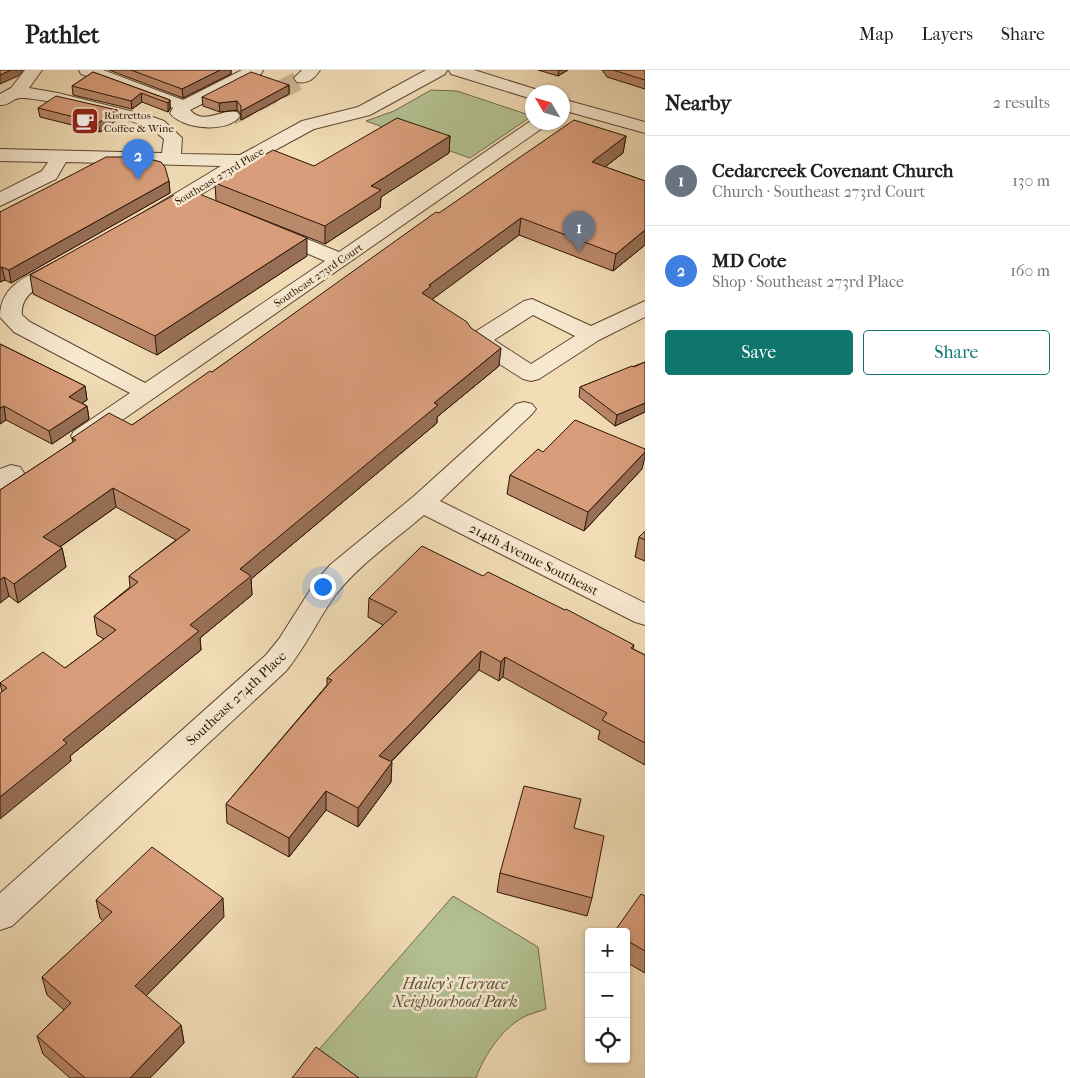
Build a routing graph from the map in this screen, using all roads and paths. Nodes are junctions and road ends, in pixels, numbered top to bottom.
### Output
1 (34, 70) edge
2 (87, 70) edge
3 (255, 70) edge
4 (439, 70) edge
5 (457, 70) edge
6 (17, 92) junction
7 (525, 92) edge
8 (0, 101) edge
9 (184, 106) junction
10 (570, 108) edge
11 (231, 116) tunnel mouth
12 (611, 119) junction
13 (645, 128) edge
14 (530, 130) edge
15 (645, 137) edge
16 (0, 155) edge
17 (60, 157) junction
18 (171, 160) junction
19 (243, 161) junction
20 (0, 200) edge
21 (258, 227) edge
22 (126, 230) edge
23 (76, 258) edge
24 (341, 260) junction
25 (641, 318) edge
26 (591, 335) dead end
27 (147, 392) junction
28 (524, 409) dead end
29 (64, 450) edge
30 (422, 503) junction
31 (645, 615) edge
32 (0, 915) edge

1 - 6 street
2 - 9 street
3 - 9 street
4 - 19 street, Southeast 273rd Place
5 - 7 street
6 - 8 street
6 - 18 street
9 - 11 street
10 - 12 street
12 - 13 street
12 - 15 street
14 - 24 street, Southeast 273rd Court
16 - 17 street
17 - 18 street
17 - 20 street
18 - 19 street
19 - 22 street, Southeast 273rd Place
21 - 24 street
23 - 27 street
24 - 27 street, Southeast 273rd Court
25 - 26 street
27 - 29 street, Southeast 273rd Court
28 - 30 street, Southeast 274th Place
30 - 31 street, 214th Avenue Southeast
30 - 32 street, Southeast 274th Place

